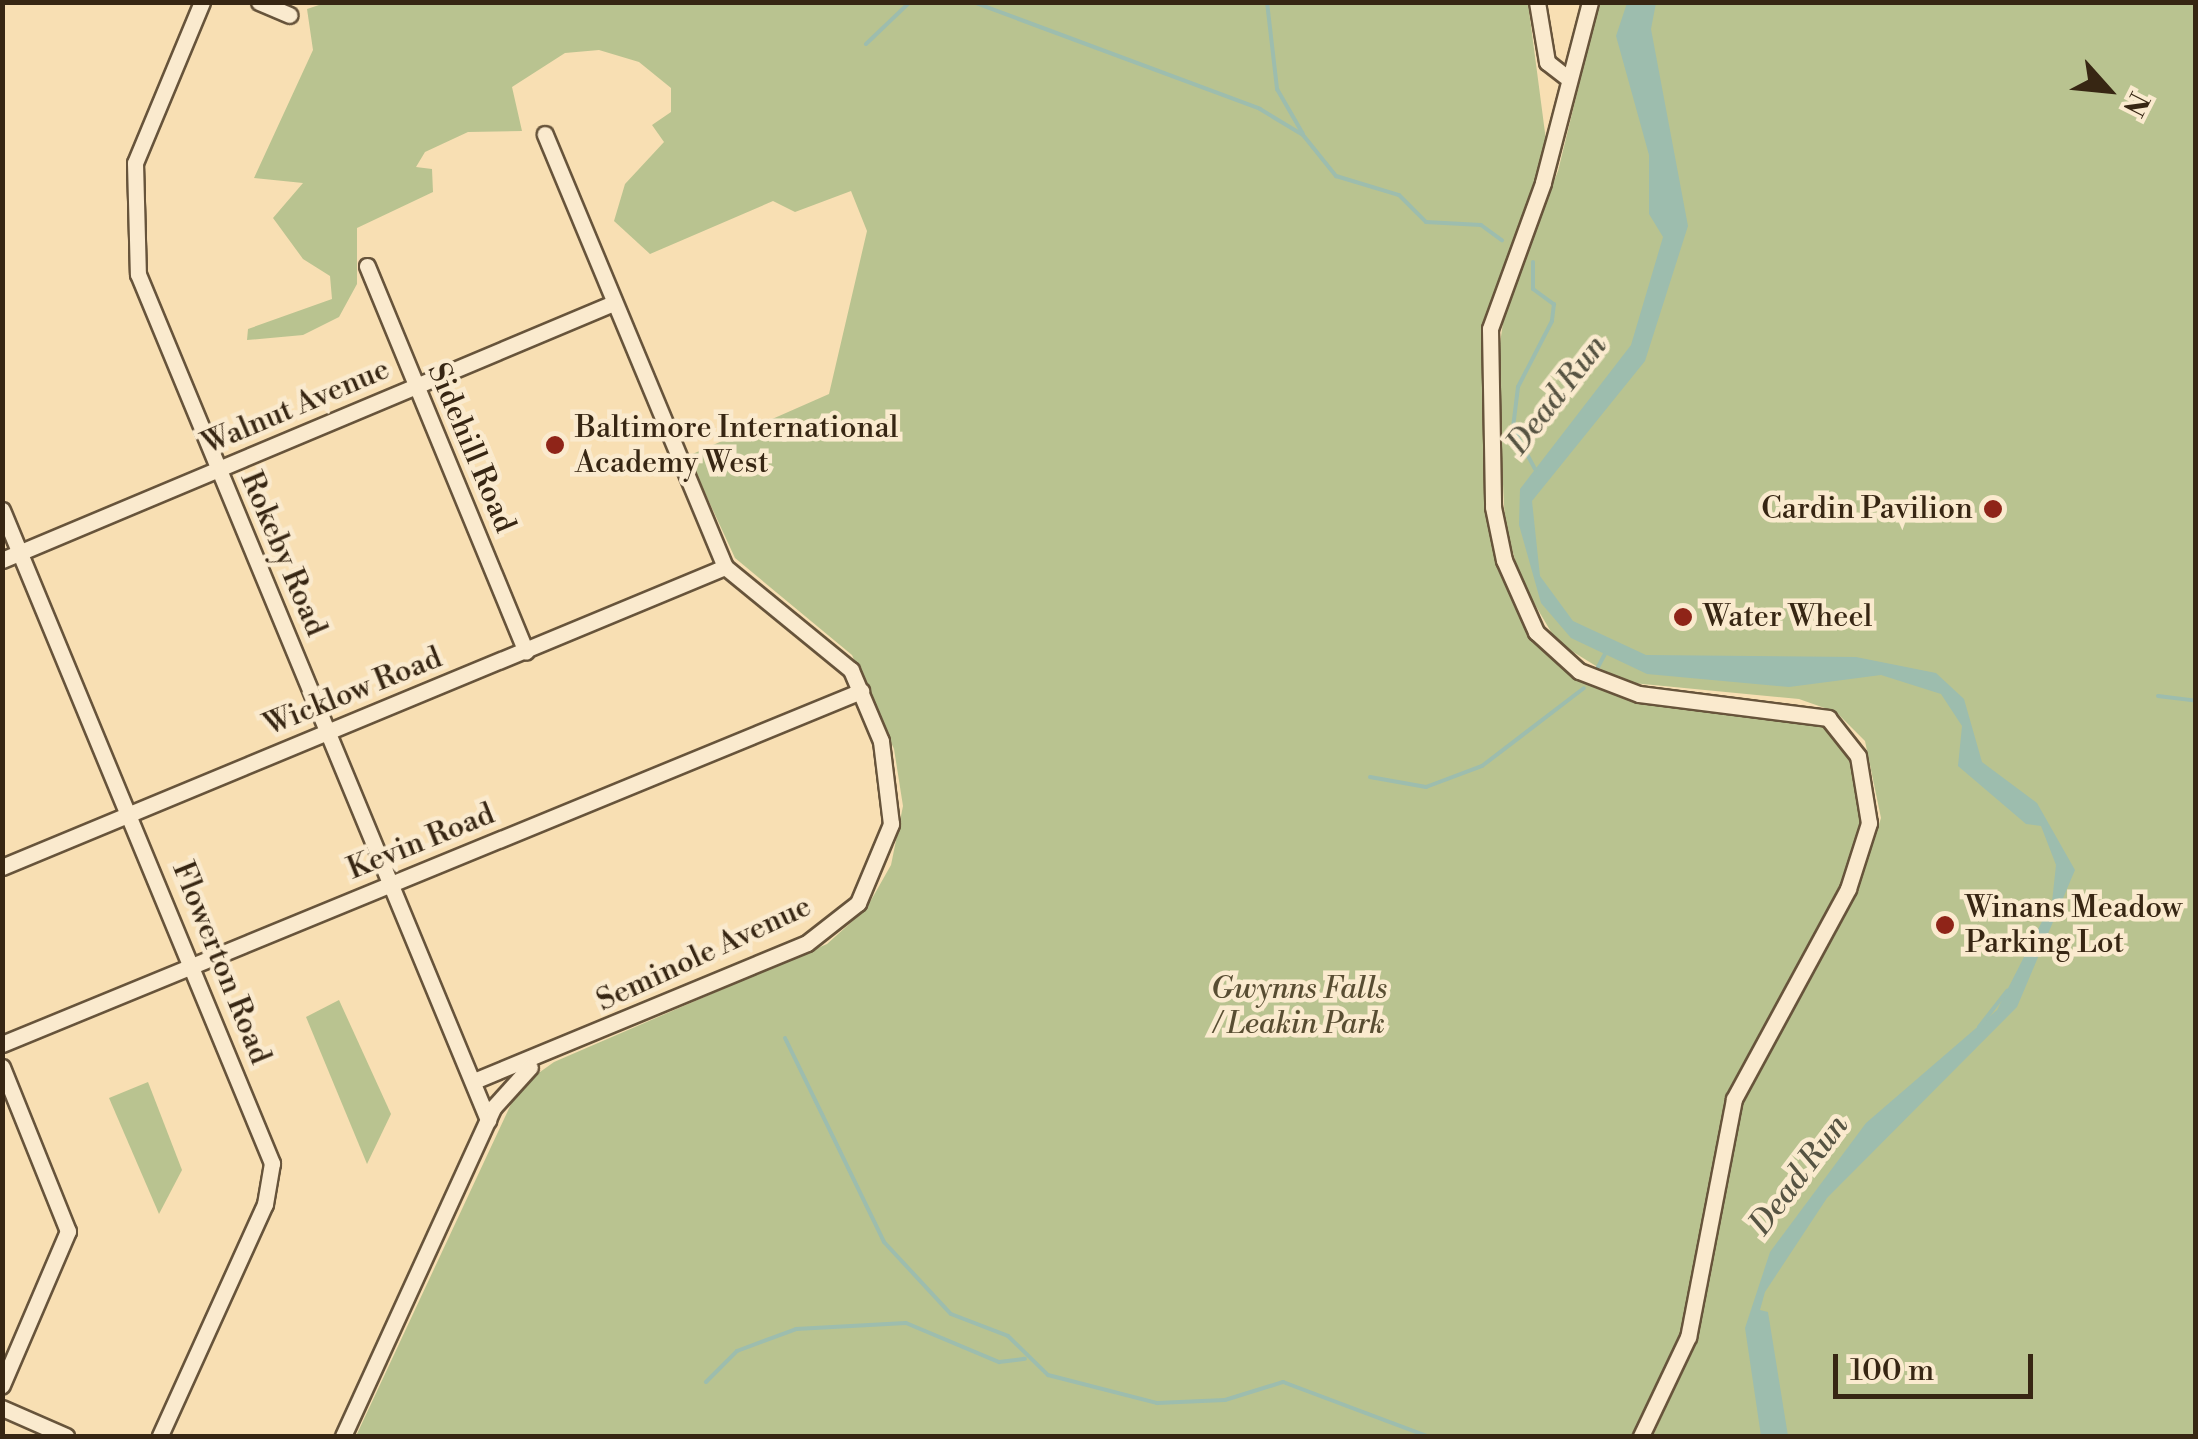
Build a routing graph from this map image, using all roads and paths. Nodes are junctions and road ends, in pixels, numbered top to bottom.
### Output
1 (202, 2) edge
2 (259, 2) edge
3 (1536, 2) edge
4 (1590, 2) edge
5 (289, 15) dead end
6 (1566, 72) junction
7 (545, 134) dead end
8 (367, 266) dead end
9 (610, 304) junction
10 (415, 386) junction
11 (218, 470) junction
12 (2, 510) edge
13 (21, 552) junction
14 (2, 560) edge
15 (725, 567) junction
16 (526, 651) junction
17 (861, 691) junction
18 (327, 733) junction
19 (130, 814) junction
20 (2, 867) edge
21 (390, 885) junction
22 (194, 966) junction
23 (2, 1044) edge
24 (545, 1056) junction
25 (2, 1067) edge
26 (474, 1082) junction
27 (488, 1120) junction
28 (2, 1385) edge
29 (2, 1408) edge
30 (66, 1436) edge
31 (160, 1436) edge
32 (343, 1436) edge
33 (1640, 1436) edge

1 - 11 street, Rokeby Road
2 - 5 street
3 - 6 street
4 - 6 street
6 - 33 street
7 - 9 street
8 - 10 street, Sidehill Road
9 - 10 street, Walnut Avenue
9 - 15 street
10 - 11 street, Walnut Avenue
10 - 16 street, Sidehill Road
11 - 13 street, Walnut Avenue
11 - 18 street, Rokeby Road
12 - 13 street, Flowerton Road
13 - 14 street, Walnut Avenue
13 - 19 street, Flowerton Road
15 - 16 street, Wicklow Road
15 - 17 street, Seminole Avenue
16 - 18 street, Wicklow Road
17 - 21 street, Kevin Road
17 - 24 street, Seminole Avenue
18 - 19 street, Wicklow Road
18 - 21 street, Rokeby Road
19 - 20 street, Wicklow Road
19 - 22 street, Flowerton Road
21 - 22 street, Kevin Road
21 - 26 street, Rokeby Road
22 - 23 street, Kevin Road
22 - 31 street, Flowerton Road
24 - 26 street, Seminole Avenue
24 - 27 street
25 - 28 street
26 - 27 street, Rokeby Road
27 - 32 street
29 - 30 street

